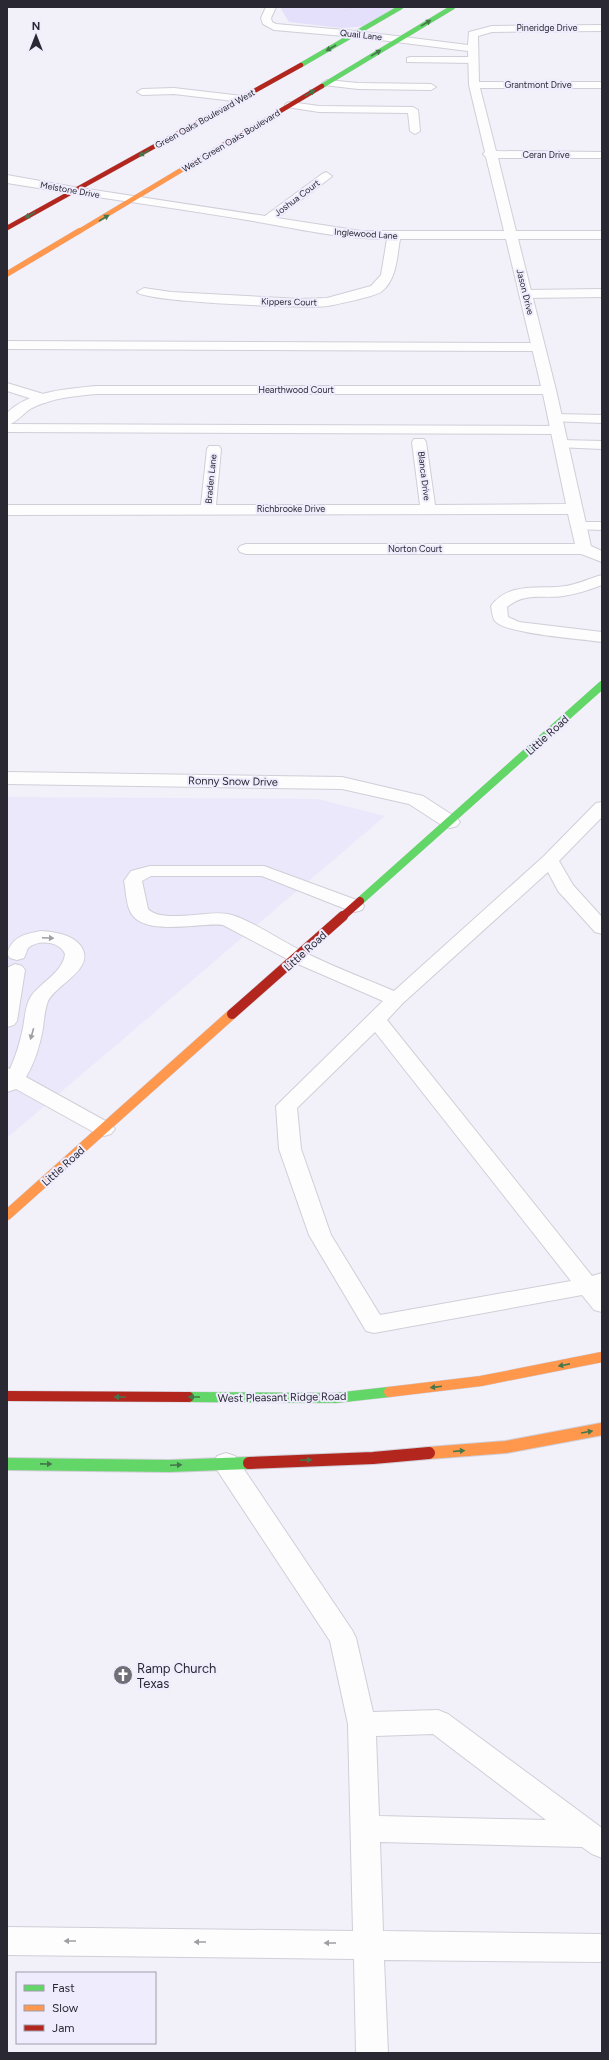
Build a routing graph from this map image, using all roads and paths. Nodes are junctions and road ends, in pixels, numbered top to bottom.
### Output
1 (270, 7) edge
2 (401, 7) edge
3 (453, 7) edge
4 (602, 28) edge
5 (492, 29) joint
6 (356, 34) junction
7 (399, 39) junction
8 (474, 55) junction
9 (410, 60) dead end
10 (327, 82) junction
11 (474, 85) junction
12 (602, 85) edge
13 (431, 87) dead end
14 (142, 92) dead end
15 (242, 99) junction
16 (290, 105) junction
17 (415, 131) dead end
18 (489, 154) junction
19 (602, 155) edge
20 (326, 176) dead end
21 (7, 179) edge
22 (74, 191) junction
23 (133, 200) junction
24 (267, 220) junction
25 (7, 228) edge
26 (510, 235) junction
27 (602, 235) edge
28 (394, 237) junction
29 (7, 274) edge
30 (144, 292) dead end
31 (602, 293) edge
32 (525, 294) junction
33 (7, 345) edge
34 (538, 346) junction
35 (7, 387) edge
36 (549, 390) junction
37 (45, 399) junction
38 (602, 419) edge
39 (7, 422) edge
40 (556, 424) junction
41 (7, 428) edge
42 (419, 442) dead end
43 (561, 444) junction
44 (602, 445) edge
45 (214, 448) dead end
46 (208, 509) junction
47 (428, 509) junction
48 (575, 509) junction
49 (7, 510) edge
50 (578, 526) junction
51 (602, 526) edge
52 (246, 549) dead end
53 (584, 550) junction
54 (602, 557) edge
55 (602, 580) edge
56 (602, 637) edge
57 (602, 685) edge
58 (7, 778) edge
59 (602, 807) edge
60 (450, 822) junction
61 (550, 860) junction
62 (355, 906) junction
63 (602, 928) edge
64 (298, 957) junction
65 (396, 999) junction
66 (376, 1020) junction
67 (7, 1021) edge
68 (9, 1080) edge
69 (104, 1129) junction
70 (7, 1215) edge
71 (595, 1284) edge
72 (602, 1304) edge
73 (602, 1357) edge
74 (7, 1396) edge
75 (602, 1429) edge
76 (226, 1463) junction
77 (7, 1464) edge
78 (362, 1724) junction
79 (366, 1829) junction
80 (595, 1840) edge
81 (7, 1941) edge
82 (369, 1944) junction
83 (602, 1948) edge
84 (372, 2053) edge

1 - 6 street, Quail Lane
2 - 6 main road, Green Oaks Boulevard West
7 -> 3 main road, West Green Oaks Boulevard
4 - 5 street, Pineridge Drive
5 - 8 street, Jason Drive
6 - 7 street, Quail Lane
6 -> 15 main road, Green Oaks Boulevard West
7 - 8 street, Quail Lane
10 -> 7 main road, West Green Oaks Boulevard
8 - 9 lane
8 - 11 street, Jason Drive
10 - 13 lane
16 -> 10 main road, West Green Oaks Boulevard
11 - 12 street, Grantmont Drive
11 - 18 street, Jason Drive
14 - 15 street
15 -> 22 main road, Green Oaks Boulevard West
16 - 17 lane
16 - 23 main road, West Green Oaks Boulevard
18 - 19 street, Ceran Drive
18 - 26 street, Jason Drive
20 - 24 street, Joshua Court
21 - 22 street, Melstone Drive
22 - 23 street, Melstone Drive
22 -> 25 main road, Green Oaks Boulevard West
23 - 24 street, Inglewood Lane
29 -> 23 main road, West Green Oaks Boulevard
24 - 28 street, Inglewood Lane
26 - 27 street, Inglewood Lane
26 - 28 street, Inglewood Lane
26 - 32 street, Jason Drive
28 - 30 street, Kippers Court
31 - 32 lane
32 - 34 street, Jason Drive
33 - 34 lane
34 - 36 street, Jason Drive
35 - 37 lane
36 - 37 street, Hearthwood Court
36 - 40 street, Jason Drive
37 - 39 street
38 - 40 lane
40 - 41 lane
40 - 43 street, Jason Drive
42 - 47 street, Blanca Drive
43 - 44 lane
43 - 48 street, Jason Drive
45 - 46 street, Braden Lane
46 - 47 street, Richbrooke Drive
46 - 49 street, Richbrooke Drive
47 - 48 street, Richbrooke Drive
48 - 50 street, Jason Drive
50 - 51 lane
50 - 53 street, Jason Drive
52 - 53 street, Norton Court
53 - 54 street
55 - 56 lane
57 - 60 main road, Little Road
58 - 60 street, Ronny Snow Drive
59 - 61 lane
60 - 62 main road, Little Road
61 - 63 lane
61 - 65 lane
62 - 64 main road, Little Road
62 - 64 lane
64 - 65 lane
64 - 69 main road, Little Road
65 - 66 lane
66 - 71 lane
66 - 71 lane
67 -> 68 lane
68 - 69 lane
69 - 70 main road, Little Road
71 - 72 lane
73 -> 74 main road, West Pleasant Ridge Road
76 -> 75 main road
77 -> 76 main road
76 - 78 lane
78 - 79 lane
78 - 80 lane
79 - 80 lane
79 - 82 lane
82 -> 81 lane
82 - 83 lane
82 - 84 lane

